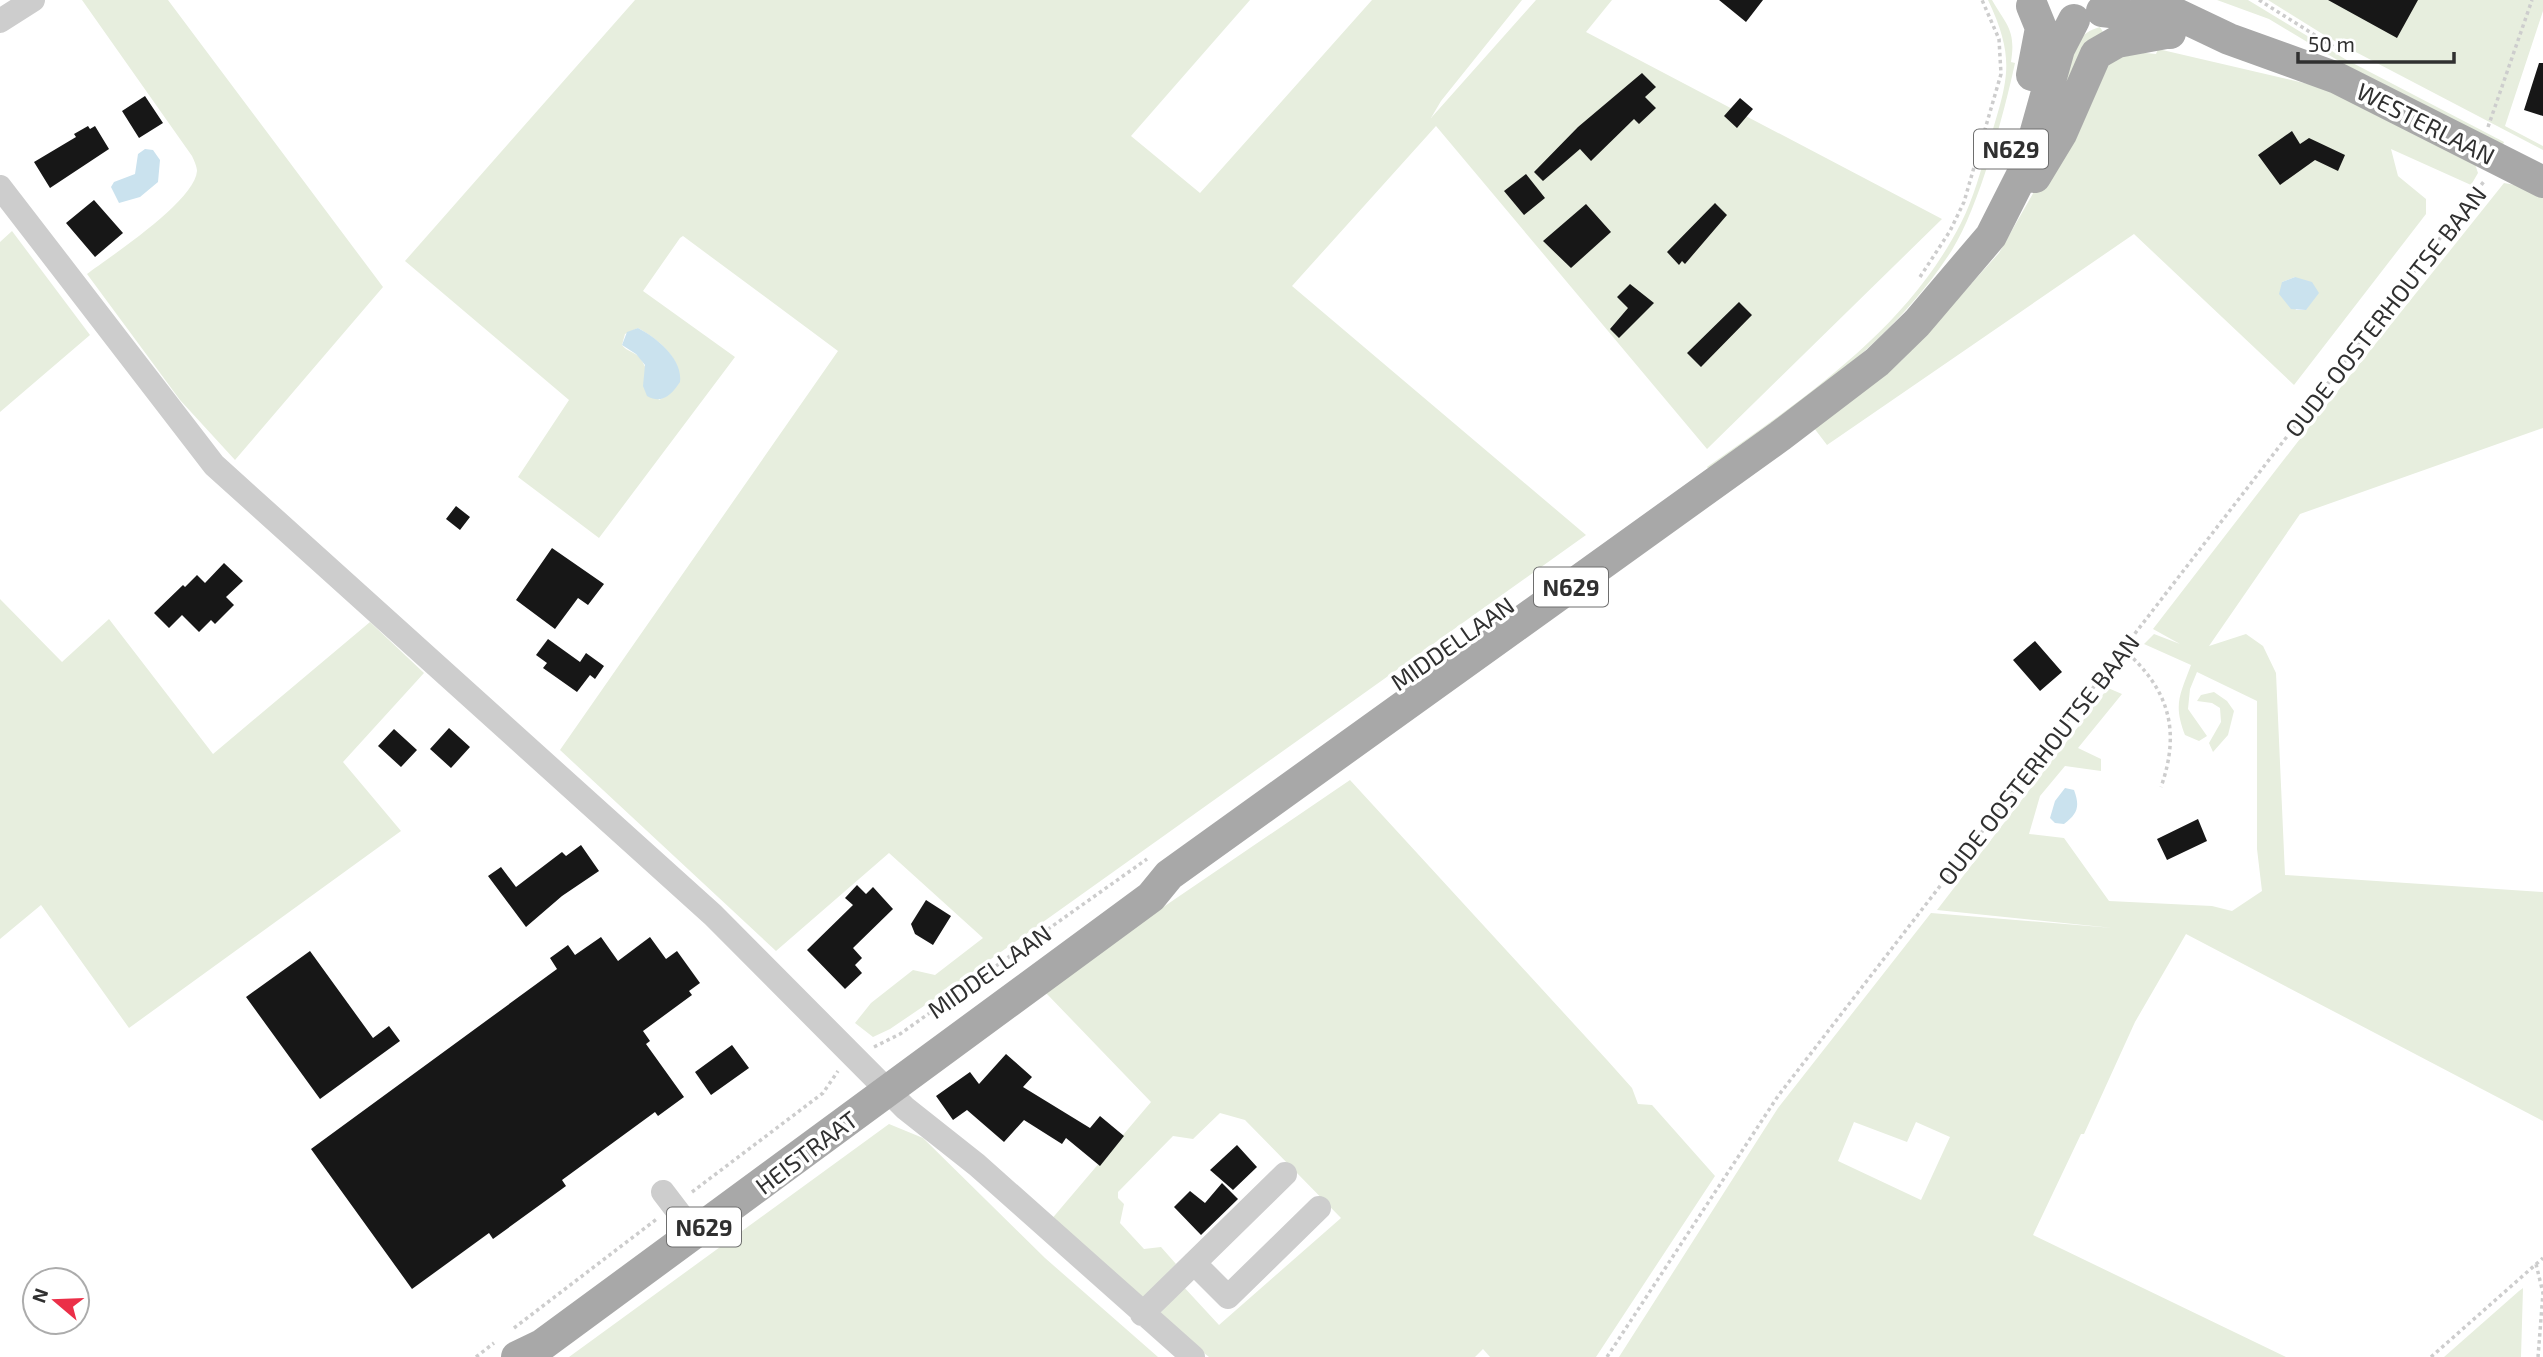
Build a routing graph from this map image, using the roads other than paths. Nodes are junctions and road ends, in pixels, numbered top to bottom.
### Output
1 (33, 0) edge
2 (2147, 0) edge
3 (2184, 0) edge
4 (2021, 6) edge
5 (2097, 10) edge
6 (0, 21) edge
7 (2166, 33) junction
8 (2229, 39) junction
9 (2543, 182) edge
10 (0, 187) edge
11 (2009, 204) junction
12 (1953, 277) junction
13 (873, 1074) junction
14 (1285, 1174) dead end
15 (1319, 1208) dead end
16 (1194, 1263) junction
17 (1142, 1314) junction
18 (509, 1346) edge
19 (1193, 1357) edge

1 - 6 street
2 - 8 main road, WESTERLAAN
3 - 8 main road, WESTERLAAN
4 - 5 main road, WESTERLAAN
4 - 12 main road, MIDDELLAAN / N629
5 - 7 main road, WESTERLAAN
5 - 11 main road, MIDDELLAAN / N629
7 - 8 main road, WESTERLAAN
7 - 11 main road
8 - 9 main road, WESTERLAAN
10 - 13 street
11 - 12 main road, MIDDELLAAN / N629
12 - 13 main road, MIDDELLAAN / N629
13 - 17 street
13 - 18 main road, HEISTRAAT / N629
14 - 16 street
15 - 16 street
16 - 17 street
17 - 19 street

